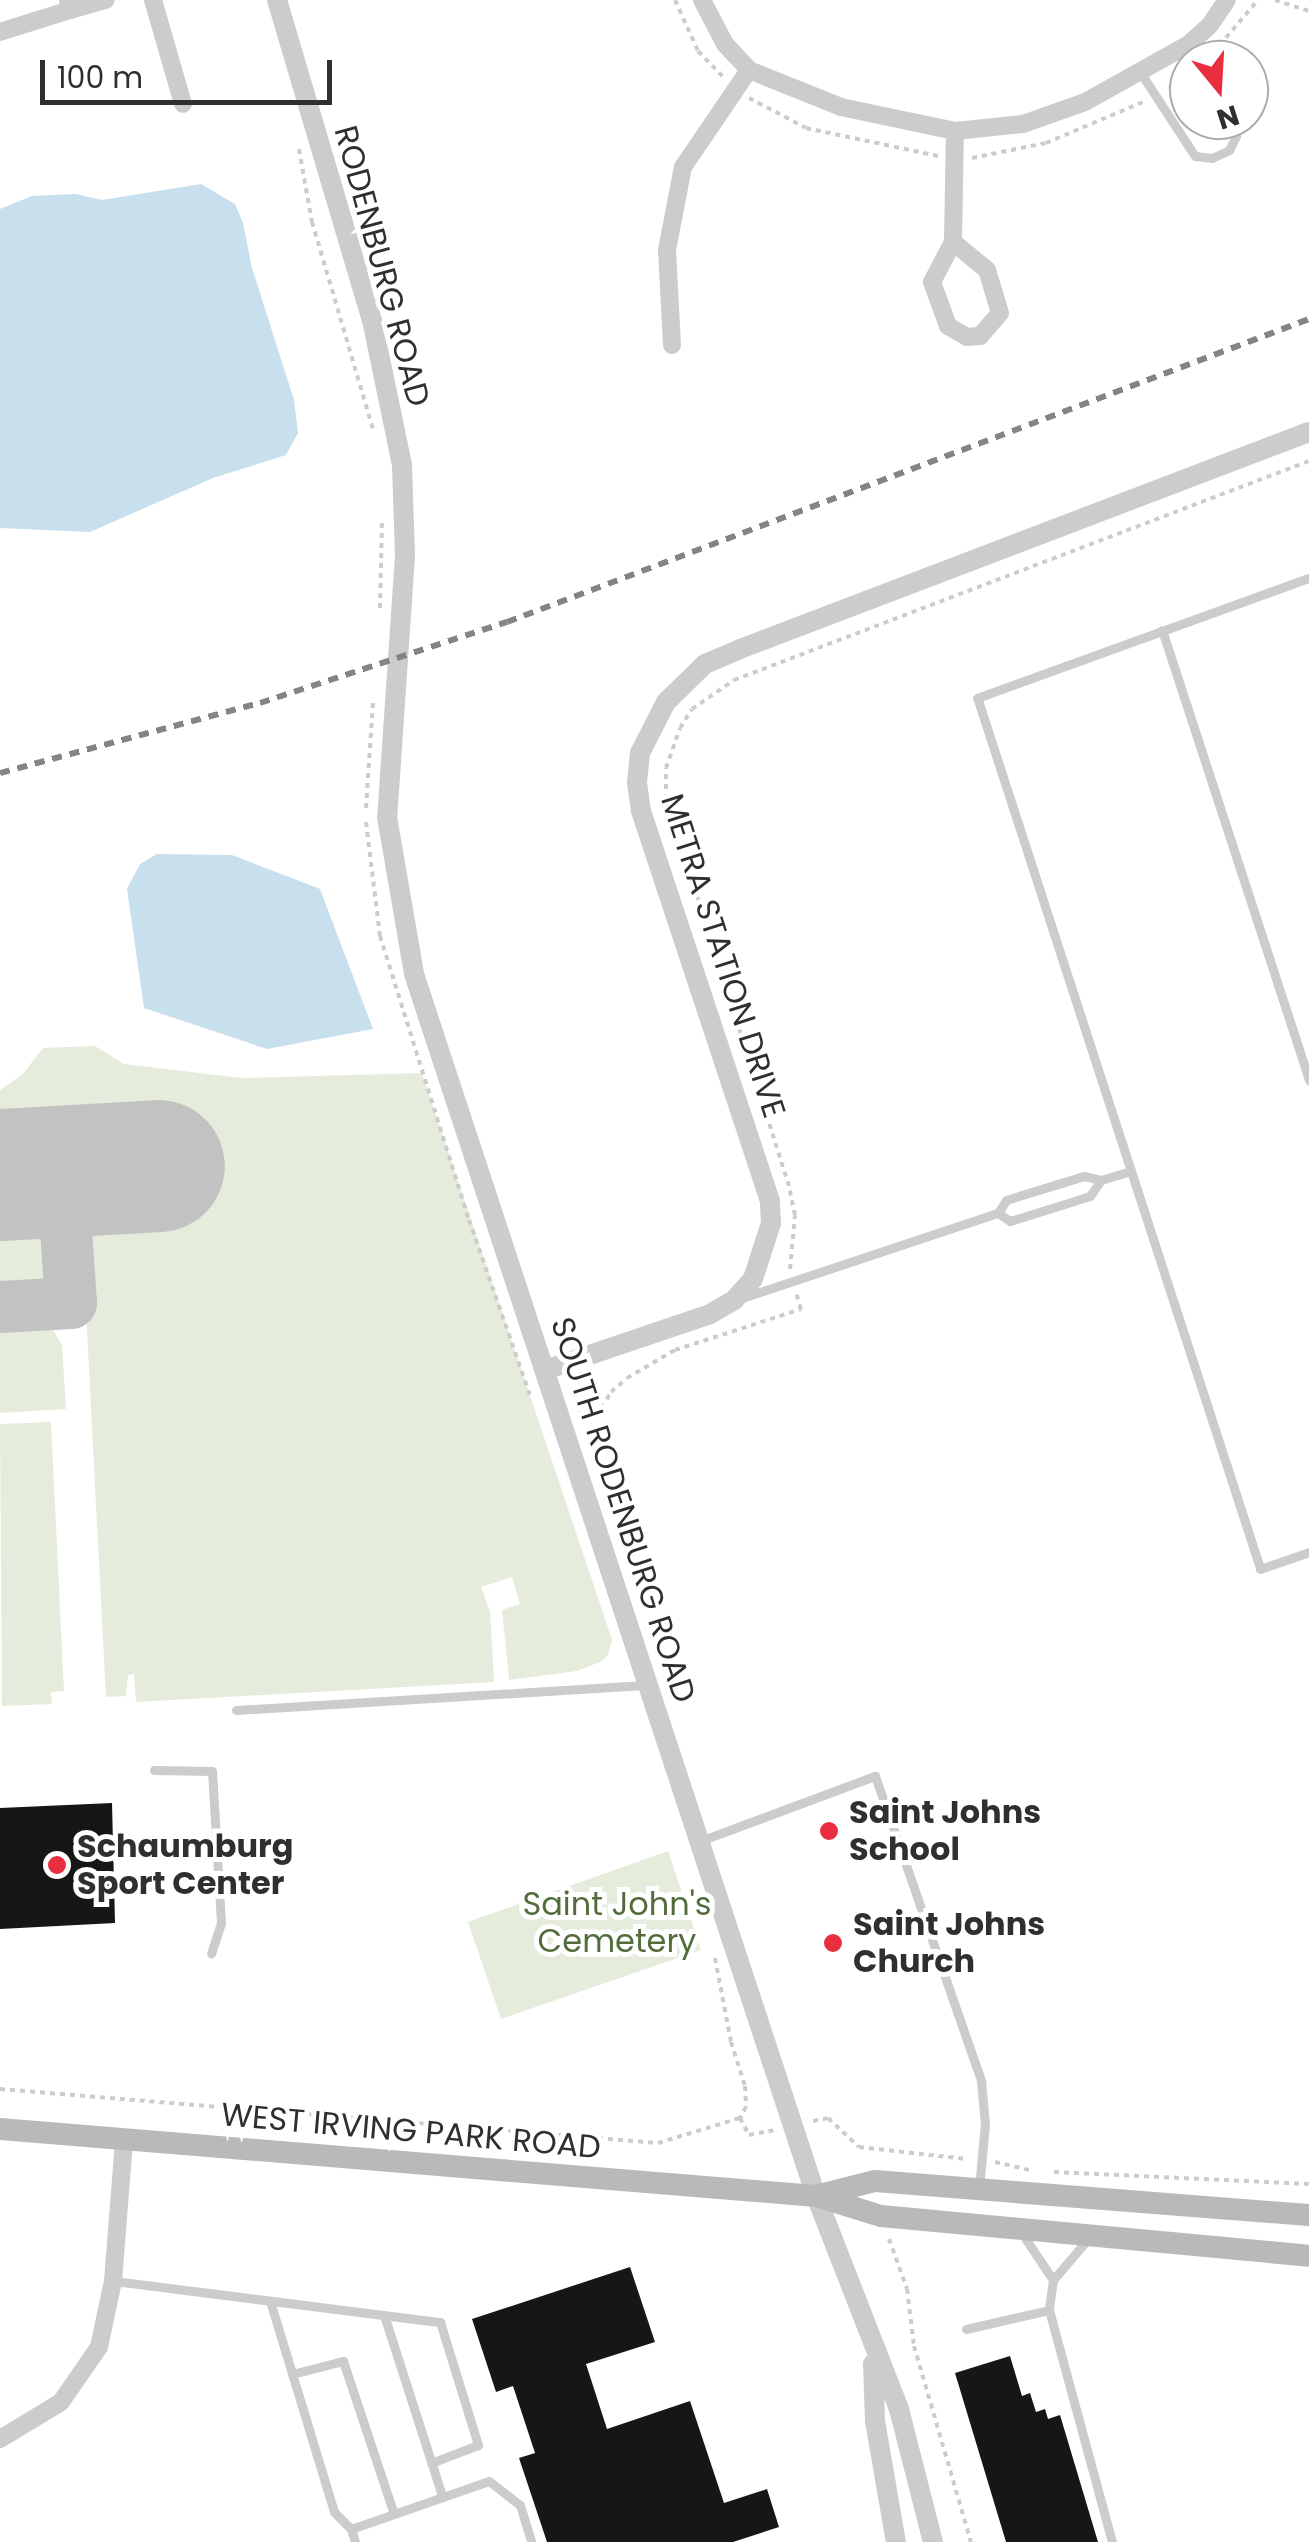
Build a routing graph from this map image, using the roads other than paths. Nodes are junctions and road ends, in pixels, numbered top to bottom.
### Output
1 (106, 0) edge
2 (153, 0) edge
3 (276, 0) edge
4 (702, 0) edge
5 (1227, 0) edge
6 (69, 5) edge
7 (0, 32) edge
8 (1204, 40) edge
9 (1169, 64) edge
10 (750, 70) junction
11 (1140, 72) junction
12 (183, 104) dead end
13 (1169, 116) edge
14 (954, 131) junction
15 (1185, 140) edge
16 (1234, 140) edge
17 (953, 242) junction
18 (672, 345) dead end
19 (1309, 432) edge
20 (1309, 578) edge
21 (1162, 630) junction
22 (398, 672) joint
23 (1309, 1081) edge
24 (1131, 1171) junction
25 (1101, 1180) junction
26 (998, 1213) junction
27 (734, 1300) junction
28 (545, 1370) junction
29 (1309, 1552) edge
30 (649, 1684) junction
31 (236, 1710) dead end
32 (154, 1770) dead end
33 (700, 1841) junction
34 (212, 1953) dead end
35 (0, 2129) edge
36 (124, 2141) junction
37 (979, 2189) junction
38 (816, 2196) junction
39 (1309, 2215) edge
40 (1020, 2230) junction
41 (1090, 2236) junction
42 (1309, 2256) edge
43 (1053, 2280) junction
44 (113, 2281) junction
45 (270, 2301) junction
46 (1049, 2310) junction
47 (384, 2315) junction
48 (966, 2329) dead end
49 (873, 2352) junction
50 (292, 2374) junction
51 (0, 2439) edge
52 (431, 2463) junction
53 (442, 2496) junction
54 (393, 2511) junction
55 (351, 2529) junction
56 (355, 2542) edge
57 (532, 2542) edge
58 (896, 2542) edge
59 (933, 2542) edge
60 (1112, 2542) edge

1 - 6 street
2 - 12 street
3 - 22 street, RODENBURG ROAD
4 - 10 street
5 - 8 street
6 - 7 street
9 - 11 street
10 - 14 street
10 - 18 street
11 - 13 lane
11 - 14 street
14 - 17 street
15 - 16 lane
17 - 17 street
19 - 27 street, METRA STATION DRIVE
20 - 21 lane
21 - 23 lane
21 - 24 lane
22 - 28 street, SOUTH RODENBURG ROAD
24 - 25 lane
24 - 29 lane
25 - 26 lane
25 - 26 lane
26 - 27 lane
27 - 28 street
28 - 30 street, SOUTH RODENBURG ROAD
30 - 31 lane
30 - 33 street, SOUTH RODENBURG ROAD
32 - 34 lane
33 - 37 lane
33 - 38 street, SOUTH RODENBURG ROAD
35 - 36 main road, WEST IRVING PARK ROAD
36 - 38 main road, WEST IRVING PARK ROAD
36 - 44 street
37 - 38 main road, WEST IRVING PARK ROAD
37 - 39 main road, WEST IRVING PARK ROAD
38 - 40 main road, WEST IRVING PARK ROAD
38 - 49 street, SOUTH RODENBURG ROAD
40 - 41 main road, WEST IRVING PARK ROAD
40 - 43 lane
41 - 42 main road, WEST IRVING PARK ROAD
41 - 43 lane
43 - 46 lane
44 - 45 lane
44 - 51 street
45 - 47 lane
45 - 50 lane
46 - 48 lane
46 - 60 lane
47 - 52 lane
47 - 52 lane
49 - 58 street, SOUTH RODENBURG ROAD
49 - 59 street, SOUTH RODENBURG ROAD
50 - 54 lane
50 - 55 lane
52 - 53 lane
53 - 54 lane
53 - 57 lane
54 - 55 lane
55 - 56 lane

